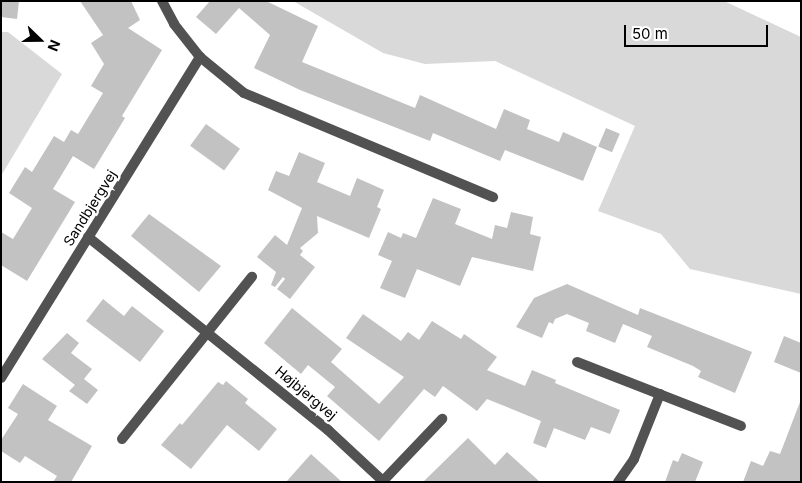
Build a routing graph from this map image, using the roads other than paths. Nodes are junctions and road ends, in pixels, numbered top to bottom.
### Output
1 (162, 1) edge
2 (200, 57) junction
3 (493, 197) dead end
4 (88, 237) junction
5 (252, 277) dead end
6 (208, 330) junction
7 (577, 362) dead end
8 (2, 374) edge
9 (660, 394) junction
10 (442, 419) dead end
11 (741, 426) dead end
12 (122, 439) dead end
13 (384, 481) edge
14 (618, 482) edge

1 - 2 street
2 - 3 street
2 - 4 street, Sandbjergvej
4 - 6 street, Højbjergvej
4 - 8 street, Sandbjergvej
5 - 6 street
6 - 12 street
6 - 13 street, Højbjergvej
7 - 9 street
9 - 11 street
9 - 14 street
10 - 13 street, Højbjergvej

